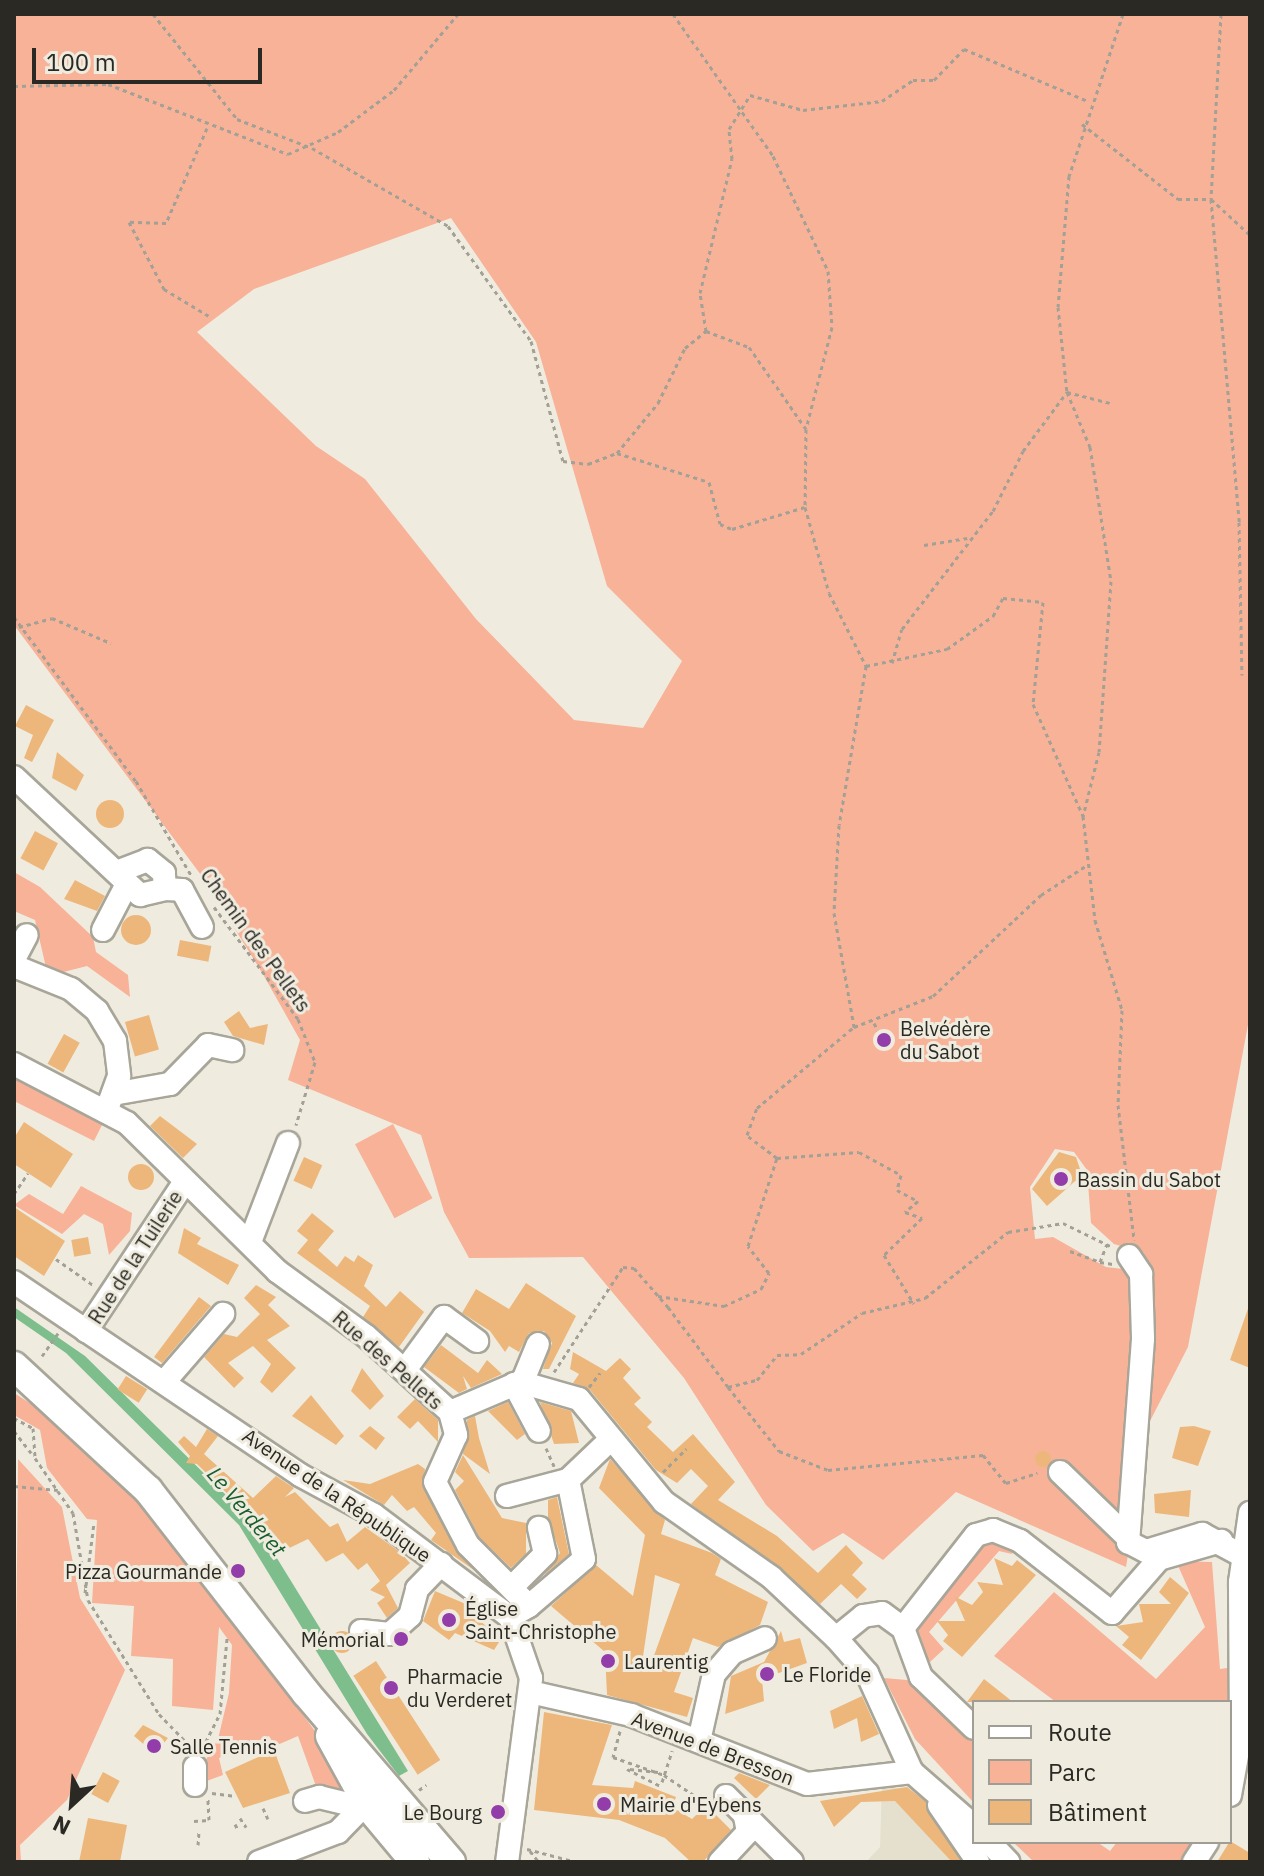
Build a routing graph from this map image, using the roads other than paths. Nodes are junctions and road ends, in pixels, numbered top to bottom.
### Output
1 (14, 777) edge
2 (122, 878) junction
3 (181, 886) junction
4 (202, 927) dead end
5 (103, 930) dead end
6 (27, 935) dead end
7 (14, 959) edge
8 (14, 966) edge
9 (232, 1050) dead end
10 (14, 1064) edge
11 (110, 1103) junction
12 (288, 1143) road end
13 (184, 1183) junction
14 (250, 1242) junction
15 (1129, 1256) road end
16 (14, 1282) edge
17 (223, 1314) dead end
18 (86, 1331) junction
19 (477, 1341) dead end
20 (538, 1344) dead end
21 (14, 1366) edge
22 (405, 1370) junction
23 (165, 1381) junction
24 (518, 1383) junction
25 (14, 1384) edge
26 (60, 1405) junction
27 (450, 1412) junction
28 (539, 1431) road end
29 (610, 1440) junction
30 (1060, 1472) dead end
31 (563, 1477) junction
32 (507, 1496) dead end
33 (1250, 1513) edge
34 (539, 1528) dead end
35 (1127, 1537) junction
36 (1221, 1541) junction
37 (1243, 1556) junction
38 (441, 1564) junction
39 (512, 1587) junction
40 (520, 1611) junction
41 (903, 1628) junction
42 (361, 1631) dead end
43 (765, 1638) dead end
44 (836, 1638) junction
45 (530, 1692) junction
46 (306, 1693) junction
47 (972, 1726) edge
48 (699, 1741) junction
49 (912, 1772) junction
50 (383, 1777) junction
51 (1232, 1784) edge
52 (930, 1786) junction
53 (305, 1801) dead end
54 (718, 1801) road end
55 (369, 1807) junction
56 (745, 1816) junction
57 (972, 1824) edge
58 (426, 1833) junction
59 (991, 1844) edge
60 (1206, 1844) edge
61 (259, 1862) edge
62 (415, 1862) edge
63 (451, 1862) edge
64 (507, 1862) edge
65 (720, 1862) edge
66 (792, 1862) edge
67 (978, 1862) edge
68 (1008, 1862) edge
69 (1194, 1862) edge

1 - 2 street
2 - 3 street
2 - 3 street
2 - 5 street
3 - 4 street
6 - 7 street
8 - 11 street
9 - 11 street
10 - 11 street, Rue des Pellets
11 - 13 street, Rue des Pellets
12 - 14 street
13 - 14 street, Rue des Pellets
13 - 18 street, Rue de la Tuilerie
14 - 22 street, Rue des Pellets
15 - 35 street
16 - 18 street, Avenue de la République
17 - 23 street
18 - 23 street, Avenue de la République
19 - 22 street
20 - 24 street
21 - 26 main road
22 - 27 street, Rue des Pellets
23 - 38 street, Avenue de la République
24 - 27 street
24 - 28 street
24 - 29 street
25 - 26 main road
26 - 46 main road
27 - 39 street, Rue des Pellets
29 - 31 street
29 - 44 street
30 - 35 street
31 - 32 street
31 - 40 street
33 - 37 street
34 - 39 street
35 - 36 street
36 - 37 street
36 - 41 street
37 - 51 street
38 - 40 street, Avenue de la République
38 - 42 street
39 - 40 street, Rue des Pellets
40 - 45 street
41 - 44 street
41 - 47 street
43 - 48 street
44 - 49 street
45 - 48 street, Avenue de Bresson
45 - 64 street
46 - 50 main road
46 - 55 main road
48 - 49 street, Avenue de Bresson
49 - 52 street
50 - 55 street
50 - 58 main road
52 - 57 street
52 - 67 street
53 - 55 street
54 - 56 street
55 - 58 street
55 - 61 street
55 - 62 main road
56 - 65 street
56 - 66 street
58 - 63 main road
59 - 68 street
60 - 69 street

